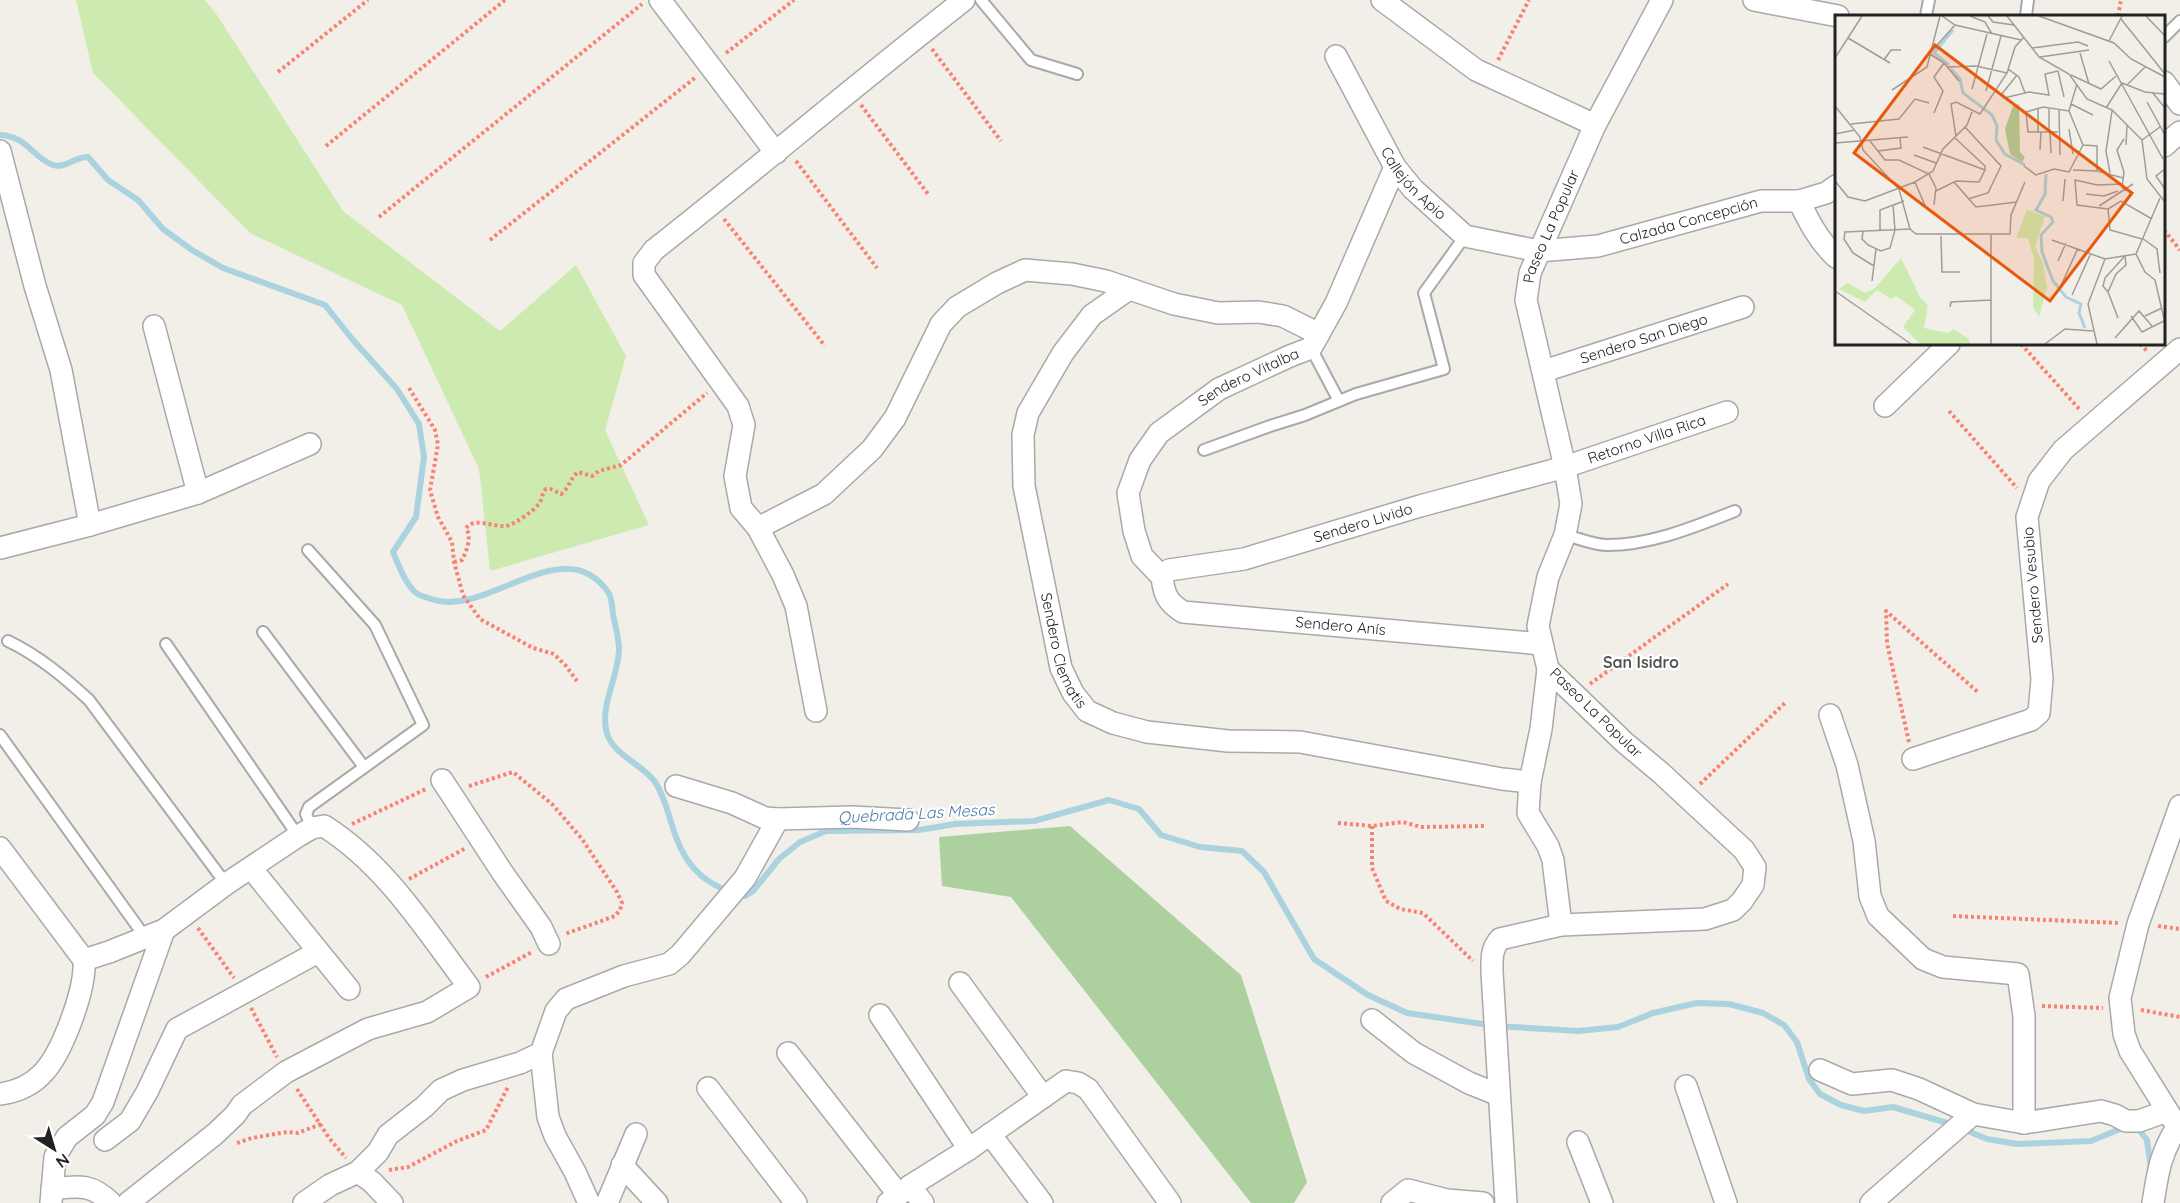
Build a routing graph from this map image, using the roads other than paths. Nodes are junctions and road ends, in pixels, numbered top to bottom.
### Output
1 (660, 0) edge
2 (964, 0) edge
3 (981, 0) edge
4 (1382, 0) edge
5 (1662, 0) edge
6 (1754, 0) edge
7 (1929, 0) edge
8 (2028, 0) edge
9 (1834, 11) edge
10 (1926, 15) edge
11 (2026, 15) edge
12 (2180, 21) edge
13 (2165, 35) edge
14 (1336, 56) dead end
15 (1077, 74) dead end
16 (2165, 85) edge
17 (2180, 104) edge
18 (1595, 125) junction
19 (2180, 132) edge
20 (2165, 144) edge
21 (780, 149) junction
22 (0, 151) edge
23 (1395, 167) junction
24 (1835, 187) edge
25 (1799, 201) junction
26 (1465, 236) junction
27 (1539, 251) junction
28 (1835, 256) edge
29 (1129, 289) junction
30 (1743, 307) dead end
31 (154, 326) dead end
32 (1315, 341) junction
33 (1935, 348) edge
34 (2180, 349) edge
35 (1544, 371) junction
36 (1339, 401) junction
37 (1885, 406) dead end
38 (1727, 412) dead end
39 (310, 444) dead end
40 (1204, 450) dead end
41 (1565, 467) junction
42 (198, 493) junction
43 (1735, 511) dead end
44 (90, 525) junction
45 (758, 528) junction
46 (1565, 535) junction
47 (0, 548) edge
48 (308, 550) dead end
49 (1162, 577) junction
50 (263, 632) dead end
51 (8, 641) dead end
52 (166, 644) dead end
53 (1542, 644) junction
54 (1548, 669) junction
55 (816, 711) dead end
56 (1830, 715) dead end
57 (0, 735) edge
58 (1912, 759) road end
59 (364, 767) junction
60 (1530, 782) junction
61 (445, 786) road end
62 (676, 786) dead end
63 (2180, 806) edge
64 (778, 819) junction
65 (908, 820) dead end
66 (305, 832) junction
67 (0, 849) edge
68 (251, 868) junction
69 (226, 884) junction
70 (1561, 925) junction
71 (155, 934) junction
72 (549, 944) road end
73 (318, 952) junction
74 (84, 960) junction
75 (960, 983) dead end
76 (350, 989) dead end
77 (880, 1015) dead end
78 (1372, 1020) dead end
79 (540, 1053) junction
80 (788, 1053) dead end
81 (1820, 1070) dead end
82 (1686, 1086) dead end
83 (708, 1088) dead end
84 (0, 1094) edge
85 (1499, 1095) junction
86 (1043, 1097) junction
87 (1973, 1114) junction
88 (2024, 1123) junction
89 (2175, 1123) edge
90 (636, 1134) dead end
91 (990, 1134) junction
92 (105, 1140) dead end
93 (1578, 1142) dead end
94 (969, 1149) junction
95 (622, 1165) junction
96 (358, 1172) junction
97 (899, 1194) edge
98 (51, 1196) edge
99 (1447, 1201) edge
100 (111, 1203) edge
101 (128, 1203) edge
102 (304, 1203) edge
103 (392, 1203) edge
104 (589, 1203) edge
105 (607, 1203) edge
106 (657, 1203) edge
107 (796, 1203) edge
108 (923, 1203) edge
109 (1042, 1203) edge
110 (1170, 1203) edge
111 (1392, 1203) edge
112 (1484, 1203) edge
113 (1506, 1203) edge
114 (1602, 1203) edge
115 (1726, 1203) edge
116 (1871, 1203) edge
117 (2153, 1203) edge

1 - 21 street
2 - 21 street
3 - 15 lane
4 - 18 street
5 - 18 street, Paseo La Popular
6 - 9 street
7 - 10 lane
8 - 11 lane
12 - 13 lane
14 - 23 street, Callejón Apio
16 - 17 street
18 - 27 street, Paseo La Popular
19 - 20 street
21 - 45 street
22 - 44 street
23 - 26 street, Callejón Apio
23 - 32 street
24 - 25 street, Calzada Concepción
25 - 27 street, Calzada Concepción
25 - 28 street
26 - 27 street
26 - 36 lane
27 - 35 street, Paseo La Popular
29 - 32 street
29 - 45 street
29 - 60 street, Sendero Clematis
30 - 35 street, Sendero San Diego
31 - 42 street
32 - 36 lane
32 - 49 street, Sendero Vitalba
33 - 37 street
34 - 58 street, Sendero Vesubio
35 - 41 street, Paseo La Popular
36 - 40 lane
38 - 41 street, Retorno Villa Rica
39 - 42 street
41 - 46 street, Paseo La Popular
41 - 49 street, Sendero Livido
42 - 44 street
43 - 46 lane
44 - 47 street
45 - 55 street
46 - 53 street, Paseo La Popular
48 - 59 lane
49 - 53 street, Sendero Anís
50 - 59 lane
51 - 69 lane
52 - 66 lane
53 - 54 street, Paseo La Popular
54 - 60 street
54 - 70 street, Paseo La Popular
56 - 88 street
57 - 71 lane
59 - 66 lane
60 - 70 street
61 - 72 street
62 - 64 street
63 - 89 street
64 - 65 street
64 - 79 street
66 - 68 street
66 - 101 street
67 - 74 street
68 - 69 street
68 - 73 street
69 - 71 street
70 - 85 street, Paseo La Popular
71 - 74 street
71 - 98 street
73 - 76 street
73 - 92 street
74 - 84 street
75 - 86 street
77 - 94 street
78 - 85 street
79 - 96 street
79 - 104 street
80 - 97 street
81 - 87 street
82 - 115 street
83 - 107 street
85 - 113 street, Paseo La Popular
86 - 91 street
86 - 110 street
87 - 88 street
87 - 116 street
88 - 89 street
89 - 117 street
90 - 95 street
91 - 94 street
91 - 109 street
93 - 114 street
94 - 97 street
95 - 105 street
95 - 106 street
96 - 102 street
96 - 103 street
97 - 108 street
98 - 100 street
99 - 111 street
99 - 112 street

